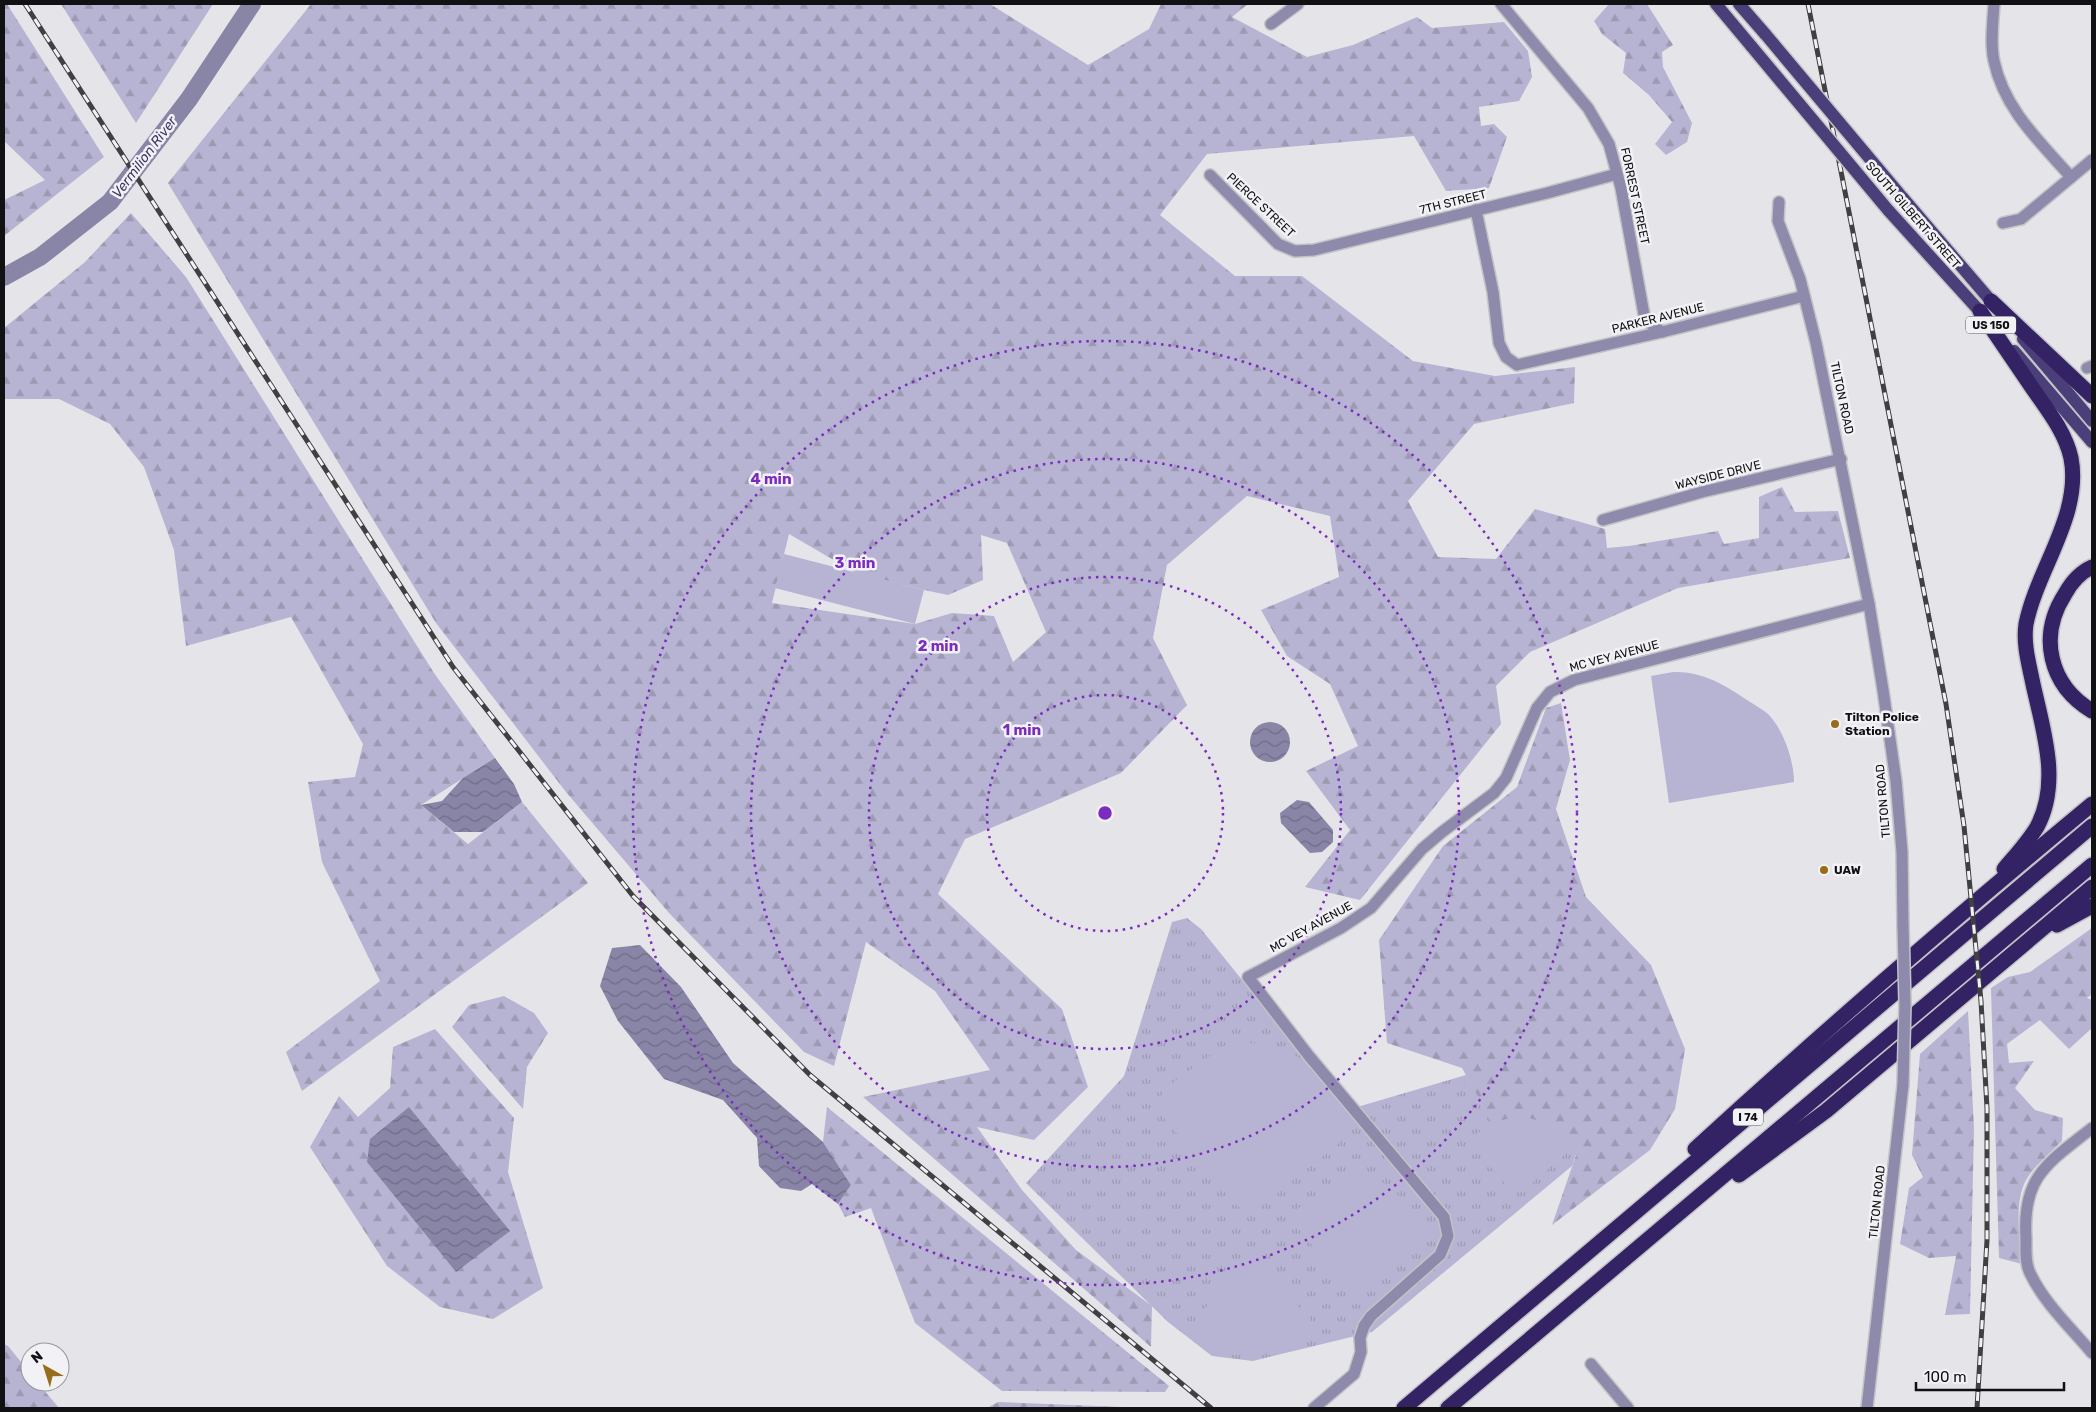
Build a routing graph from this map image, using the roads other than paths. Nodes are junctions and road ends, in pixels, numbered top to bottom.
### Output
1 (1298, 4) edge
2 (1502, 4) edge
3 (1716, 4) edge
4 (1739, 4) edge
5 (1994, 4) edge
6 (1271, 24) dead end
7 (2092, 160) edge
8 (1617, 174) junction
9 (1210, 175) dead end
10 (2071, 177) junction
11 (1779, 202) dead end
12 (1476, 210) junction
13 (2003, 223) dead end
14 (1295, 252) joint
15 (1804, 296) junction
16 (1985, 306) junction
17 (1662, 332) junction
18 (2092, 396) edge
19 (2092, 421) edge
20 (2092, 442) edge
21 (1841, 459) junction
22 (1603, 520) dead end
23 (2092, 567) edge
24 (1869, 604) junction
25 (2092, 711) edge
26 (2092, 804) edge
27 (2092, 826) edge
28 (2092, 865) edge
29 (2092, 887) edge
30 (1986, 892) junction
31 (2092, 906) edge
32 (2013, 952) junction
33 (2092, 1128) edge
34 (1660, 1230) junction
35 (1535, 1297) junction
36 (2092, 1353) edge
37 (1590, 1364) dead end
38 (1499, 1366) junction
39 (1314, 1408) edge
40 (1404, 1408) edge
41 (1448, 1408) edge
42 (1454, 1408) edge
43 (1628, 1408) edge
44 (1867, 1408) edge

1 - 6 street
2 - 8 street, FORREST STREET
3 - 16 main road, SOUTH GILBERT STREET / US 150, bridge
4 - 16 main road, SOUTH GILBERT STREET / US 150, bridge
5 - 10 street
7 - 10 street
8 - 12 street, 7TH STREET
8 - 17 street, FORREST STREET
9 - 14 street, PIERCE STREET
10 - 13 street
11 - 15 street, TILTON ROAD
12 - 14 street, 7TH STREET
12 - 17 street, PARKER AVENUE
15 - 17 street, PARKER AVENUE
15 - 21 street, TILTON ROAD
16 - 18 highway
16 - 19 main road, SOUTH GILBERT STREET / US 150
16 - 20 main road, SOUTH GILBERT STREET / US 150
16 - 30 highway
21 - 22 street, WAYSIDE DRIVE
21 - 24 street, TILTON ROAD
23 - 25 highway
24 - 39 street, MC VEY AVENUE
24 - 44 street, TILTON ROAD, bridge
26 - 30 highway
27 - 35 highway, I 74
28 - 34 highway, I 74
29 - 32 highway
30 - 35 highway
31 - 32 highway
32 - 34 highway
33 - 36 street
34 - 38 highway, I 74
35 - 40 highway, I 74
37 - 43 street
38 - 41 highway, I 74
38 - 42 highway

